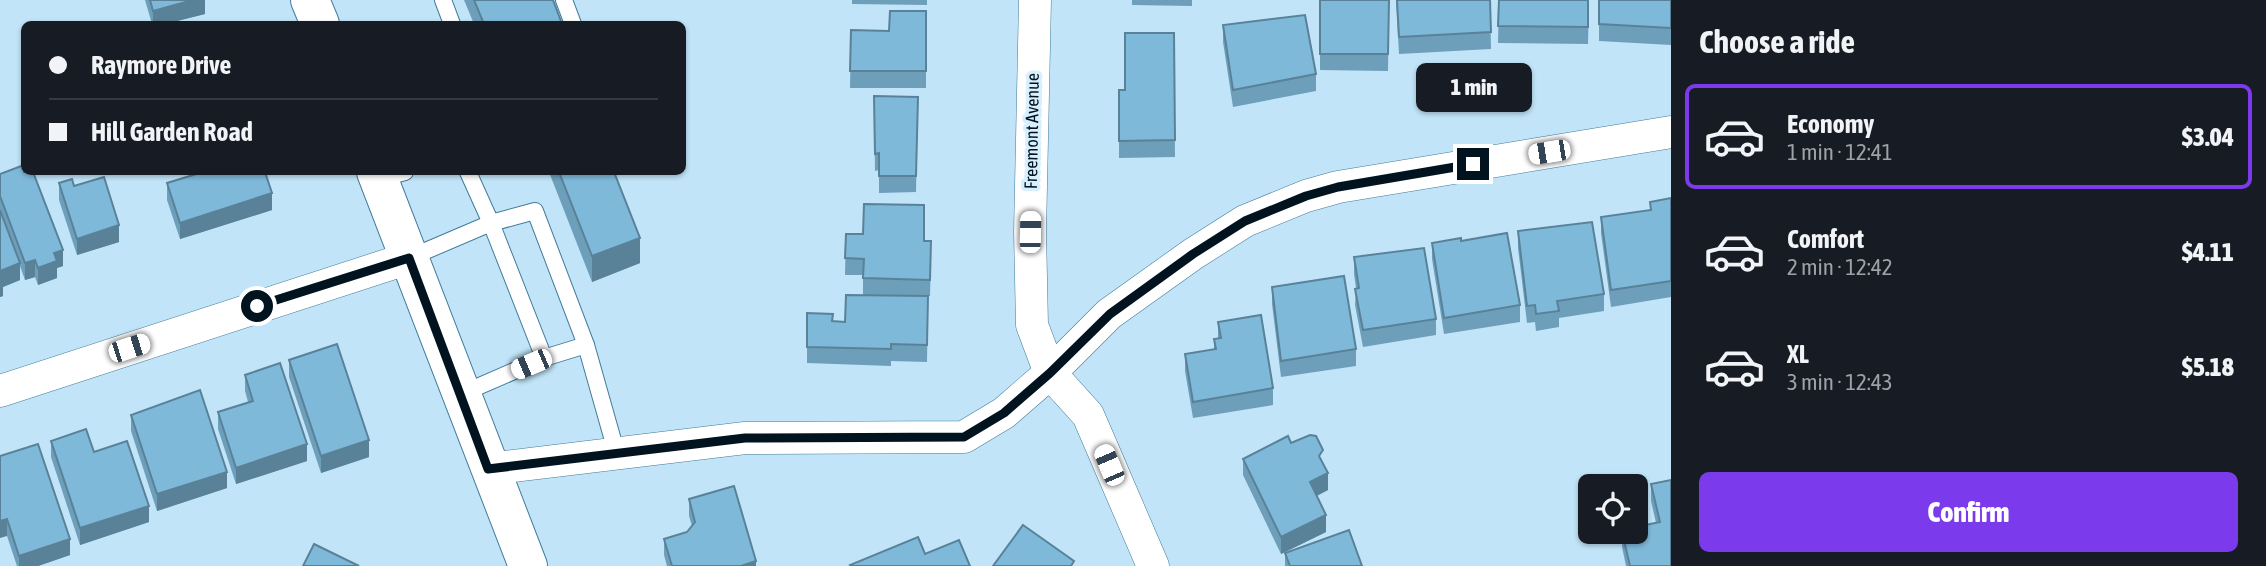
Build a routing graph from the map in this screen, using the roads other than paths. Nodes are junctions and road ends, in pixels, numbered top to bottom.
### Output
1 (310, 0) edge
2 (443, 0) edge
3 (564, 0) edge
4 (1035, 0) edge
5 (319, 21) edge
6 (451, 21) edge
7 (572, 21) edge
8 (1671, 132) edge
9 (387, 175) edge
10 (469, 175) edge
11 (491, 223) junction
12 (409, 258) junction
13 (586, 345) junction
14 (544, 358) junction
15 (1050, 373) junction
16 (0, 391) edge
17 (461, 394) junction
18 (615, 451) junction
19 (488, 469) junction
20 (528, 566) edge
21 (1153, 566) edge

1 - 5 main road
2 - 6 lane
3 - 7 lane
4 - 15 street, Freemont Avenue
8 - 15 street
9 - 12 main road
10 - 11 lane
11 - 12 lane
11 - 13 lane
11 - 14 lane
12 - 16 street
12 - 17 main road
13 - 14 lane
13 - 18 lane
14 - 17 lane
15 - 18 street
15 - 21 street, Freemont Avenue
17 - 19 main road
18 - 19 street
19 - 20 main road

